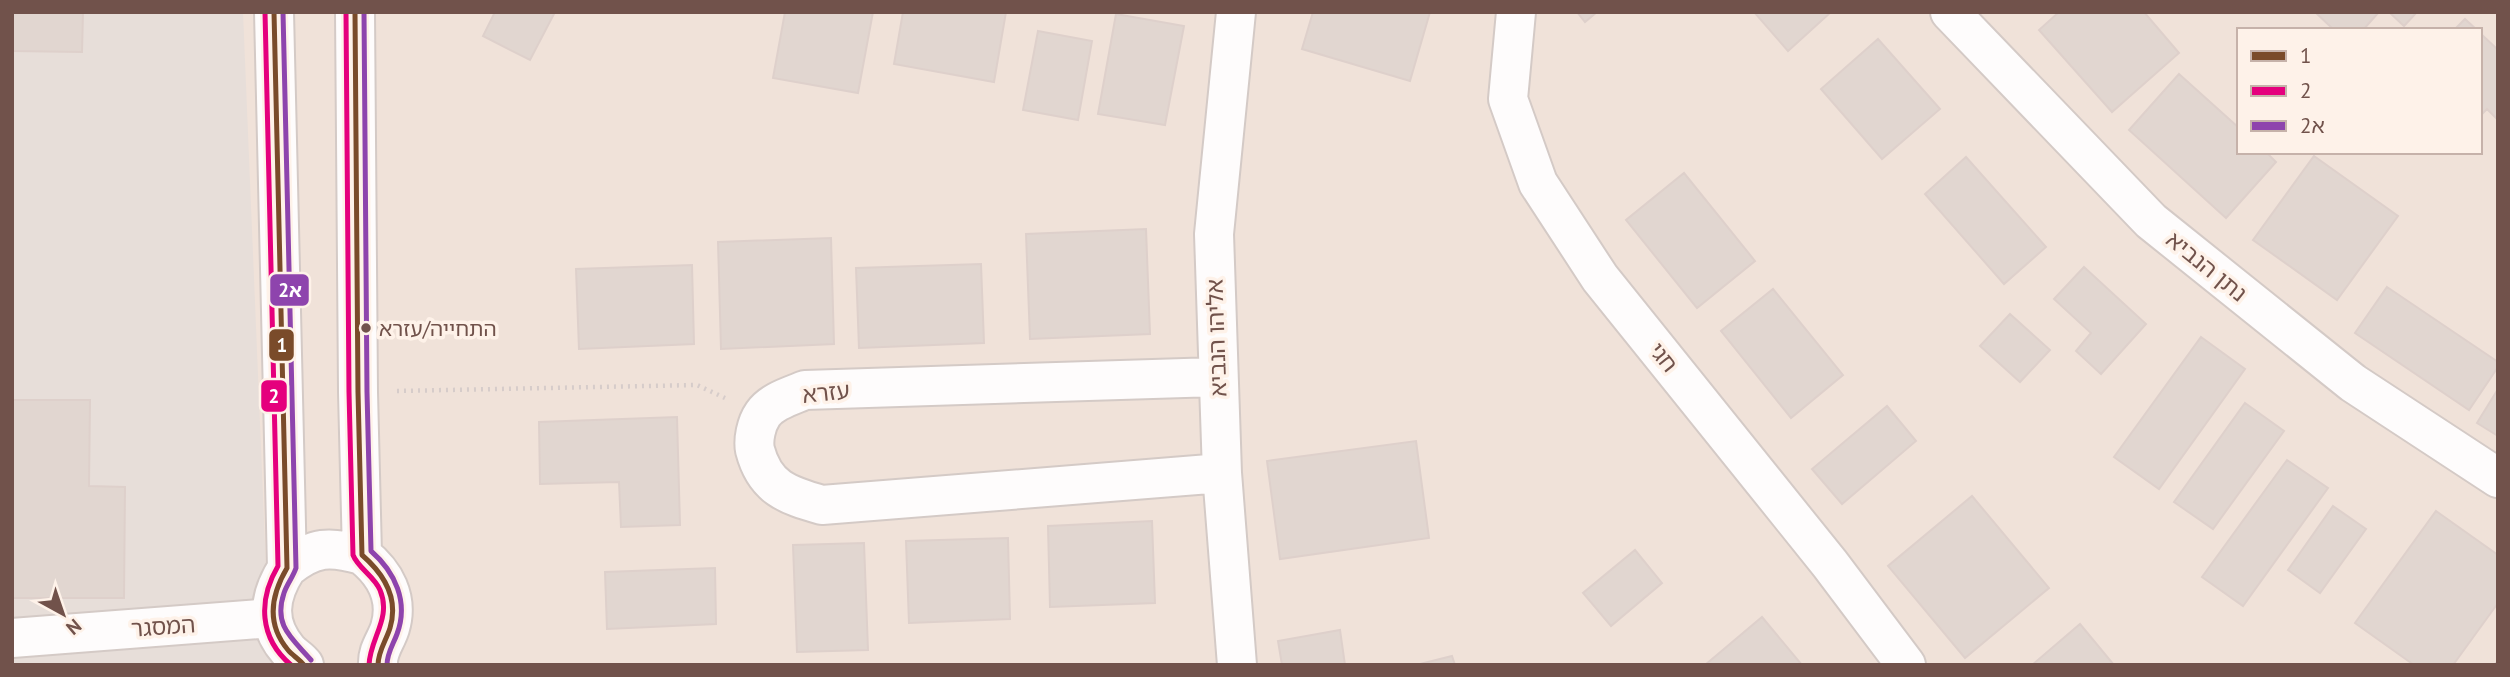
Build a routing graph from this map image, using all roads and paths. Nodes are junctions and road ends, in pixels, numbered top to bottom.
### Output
1 (274, 12) edge
2 (355, 12) edge
3 (1236, 12) edge
4 (1516, 12) edge
5 (1950, 12) edge
6 (1217, 377) junction
7 (358, 392) junction
8 (762, 415) junction
9 (1222, 473) junction
10 (2498, 478) edge
11 (362, 555) junction
12 (287, 568) junction
13 (272, 618) junction
14 (12, 638) edge
15 (371, 658) edge
16 (306, 664) edge
17 (1237, 665) edge
18 (1906, 665) edge

1 - 12 street
2 - 7 street
3 - 6 street, אליהו הנביא
4 - 18 street, חגי
5 - 10 street, נתן הנביא
6 - 8 street, עזרא
6 - 9 street, אליהו הנביא
7 - 8 path
7 - 11 street
8 - 9 street
9 - 17 street, אליהו הנביא
11 - 12 street
11 - 15 street
12 - 13 street
13 - 14 street, המסגר
13 - 16 street

